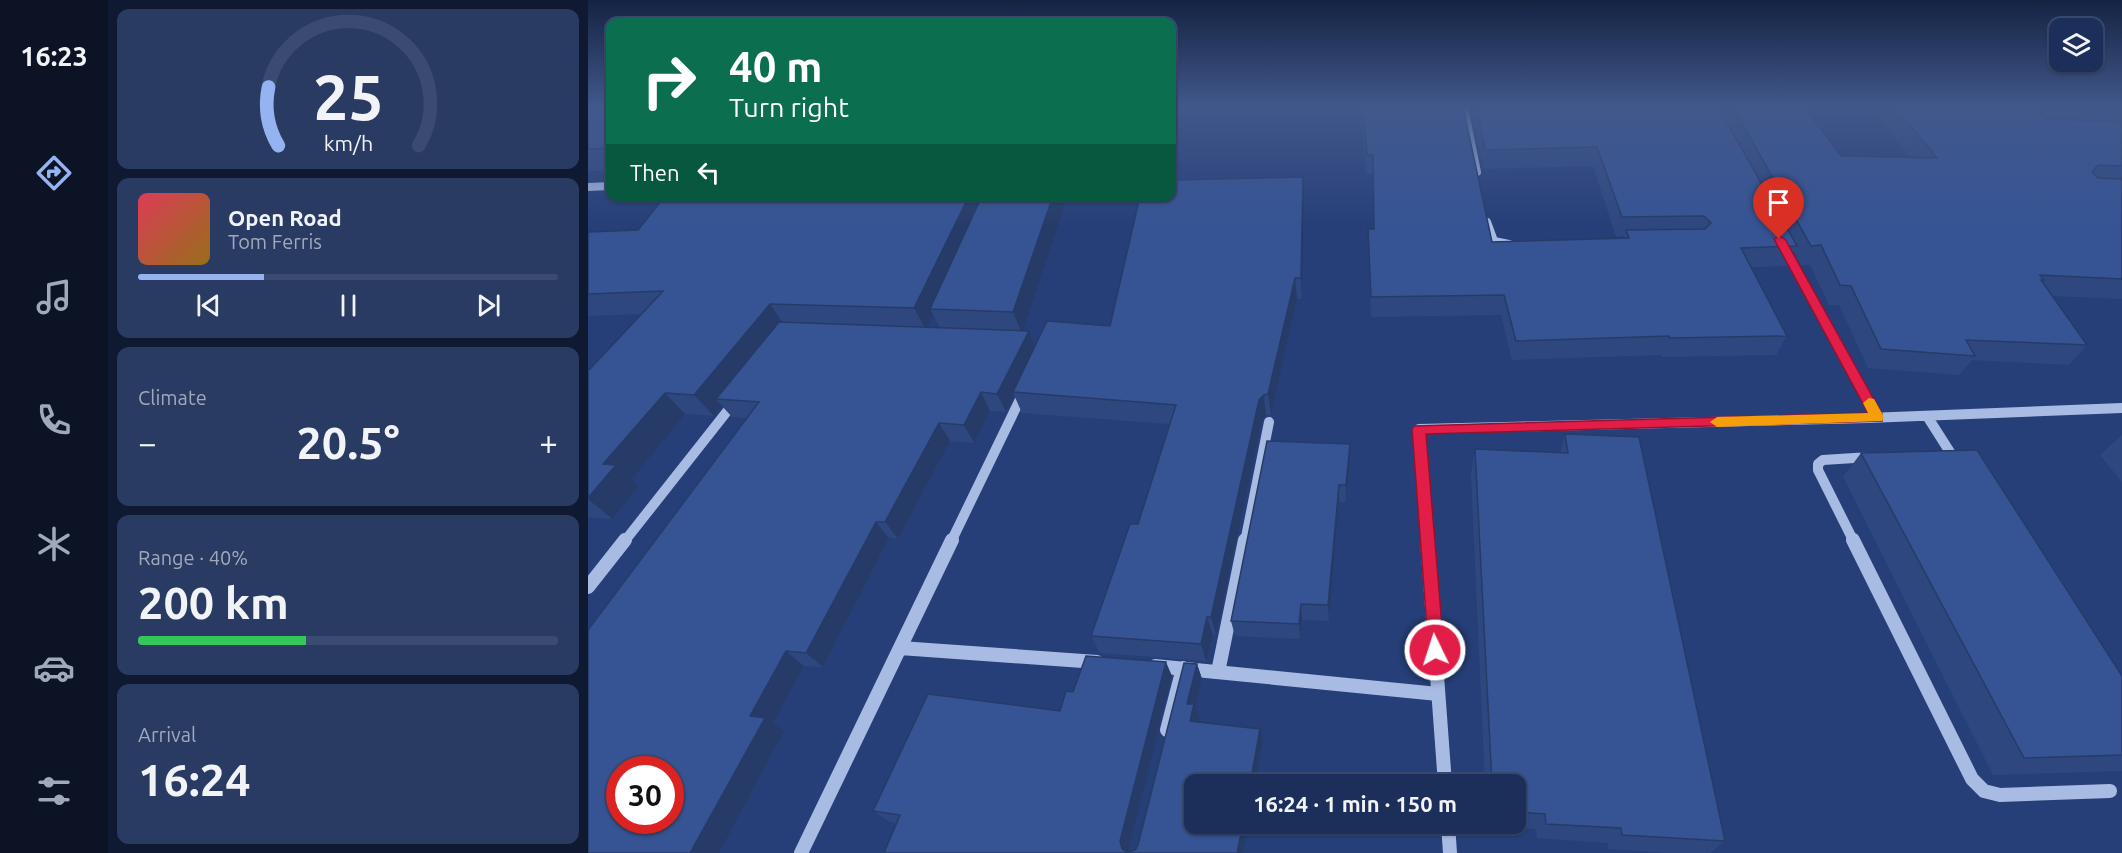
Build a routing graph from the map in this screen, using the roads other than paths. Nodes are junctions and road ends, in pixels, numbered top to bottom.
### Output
1 (1472, 147) edge
2 (606, 186) edge
3 (588, 187) edge
4 (1480, 187) edge
5 (1484, 209) edge
6 (1781, 243) edge
7 (1522, 244) edge
8 (1033, 374) edge
9 (746, 387) edge
10 (2122, 408) edge
11 (1927, 416) junction
12 (1877, 417) junction
13 (1269, 422) dead end
14 (1879, 456) edge
15 (1962, 472) edge
16 (588, 587) edge
17 (900, 648) junction
18 (1112, 663) edge
19 (1136, 665) edge
20 (1183, 668) junction
21 (1218, 672) junction
22 (1438, 694) junction
23 (1163, 749) edge
24 (1444, 774) edge
25 (2110, 791) dead end
26 (1449, 834) edge
27 (801, 853) edge
28 (1450, 853) edge

1 - 4 street
2 - 3 street
5 - 7 street
6 - 12 street
8 - 17 street
9 - 16 street
10 - 11 street
11 - 12 street
11 - 15 street
12 - 22 street
13 - 21 street
14 - 25 street
17 - 18 street
17 - 27 street
19 - 20 street
20 - 21 street
20 - 23 street
21 - 22 street
22 - 24 street
26 - 28 street

